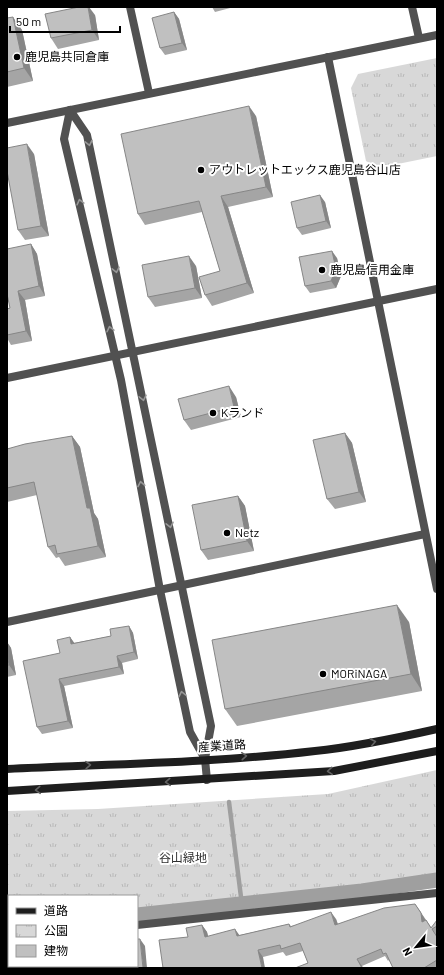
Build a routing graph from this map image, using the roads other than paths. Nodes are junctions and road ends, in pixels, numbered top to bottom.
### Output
1 (130, 7) edge
2 (412, 7) edge
3 (437, 35) edge
4 (419, 38) junction
5 (328, 58) junction
6 (149, 93) junction
7 (70, 110) junction
8 (7, 123) edge
9 (437, 289) edge
10 (378, 301) junction
11 (134, 352) junction
12 (116, 356) junction
13 (7, 378) edge
14 (425, 534) junction
15 (183, 585) junction
16 (437, 589) edge
17 (160, 590) junction
18 (7, 622) edge
19 (437, 729) edge
20 (437, 751) edge
21 (205, 759) junction
22 (7, 769) edge
23 (207, 780) junction
24 (7, 791) edge
25 (437, 893) edge
26 (138, 925) edge

1 - 6 street
2 - 4 street
3 - 4 street
4 - 5 street
5 - 6 street
5 - 10 street
6 - 7 street
7 - 8 street
7 -> 11 street
12 -> 7 street
9 - 10 street
10 - 11 street
10 - 14 street
11 - 12 street
11 -> 15 street
12 - 13 street
17 -> 12 street
14 - 15 street
14 - 16 street
15 - 17 street
15 - 21 street
17 - 18 street
21 -> 17 street
21 -> 19 main road, 産業道路
20 -> 23 main road
22 -> 21 main road, 産業道路
21 - 23 street
23 -> 24 main road
25 - 26 street

